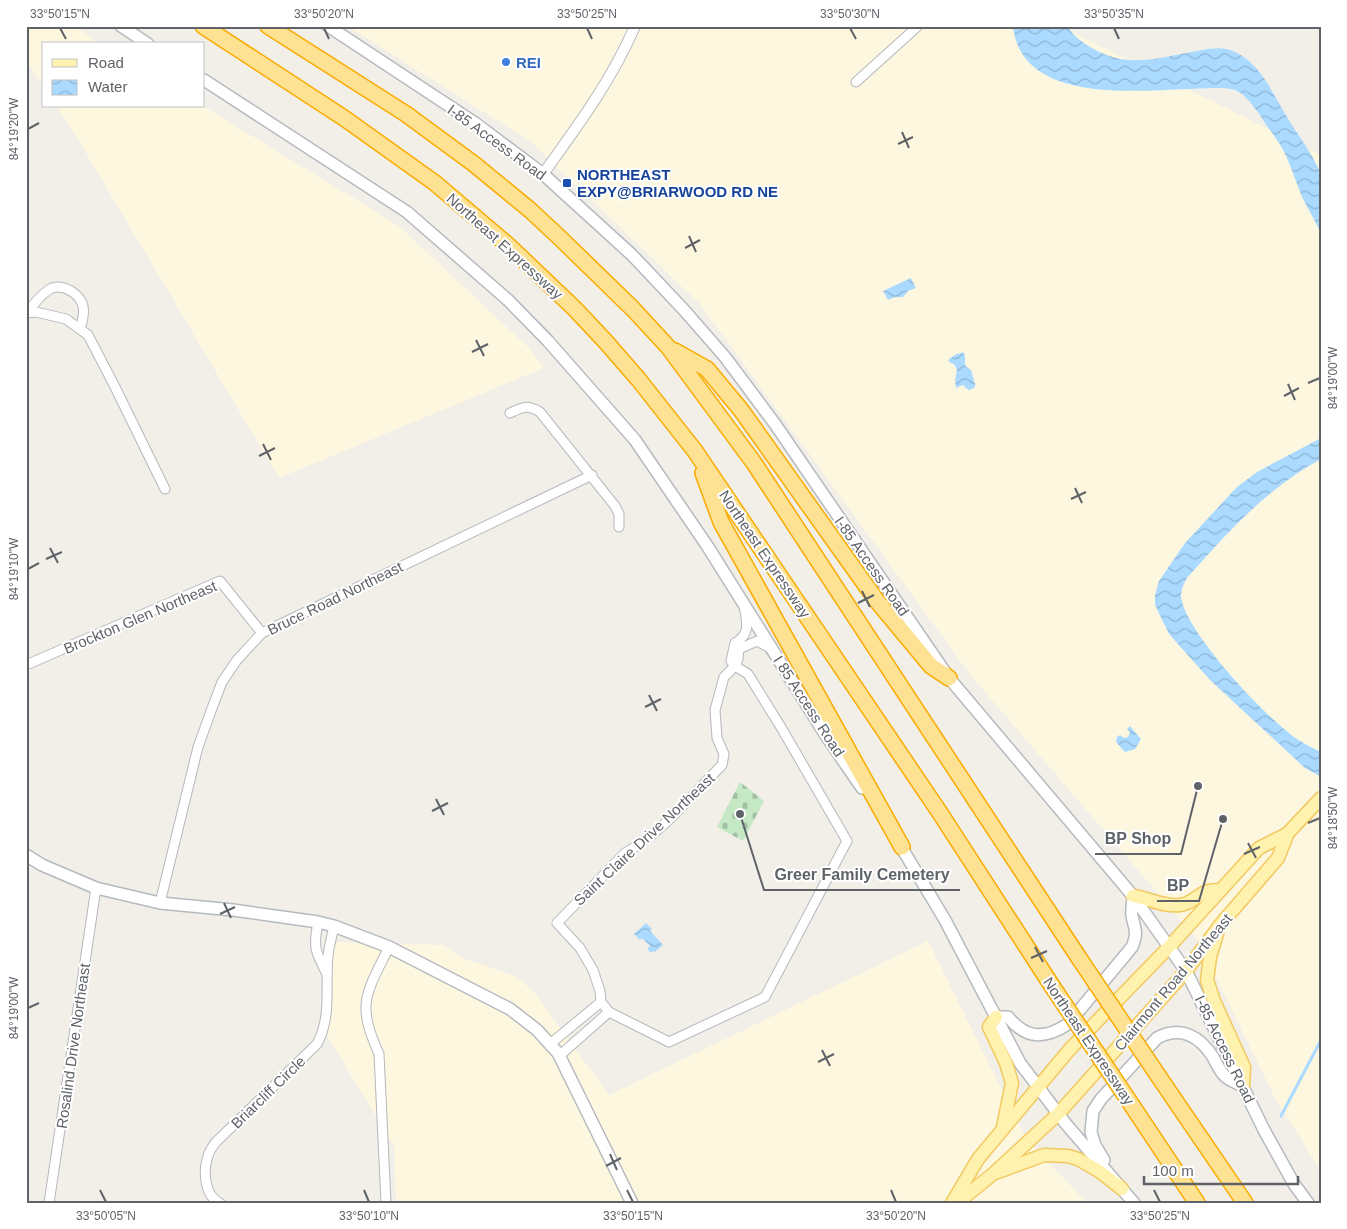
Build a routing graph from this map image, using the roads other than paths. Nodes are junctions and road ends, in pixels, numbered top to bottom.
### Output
1 (121, 26) edge
2 (203, 26) edge
3 (268, 26) edge
4 (328, 26) edge
5 (635, 26) edge
6 (918, 26) edge
7 (145, 42) edge
8 (205, 81) edge
9 (856, 82) dead end
10 (543, 174) junction
11 (26, 313) edge
12 (80, 329) junction
13 (669, 348) junction
14 (510, 413) dead end
15 (695, 451) junction
16 (592, 475) junction
17 (165, 489) dead end
18 (619, 527) dead end
19 (743, 604) junction
20 (262, 633) junction
21 (744, 642) junction
22 (772, 649) junction
23 (26, 665) edge
24 (735, 666) junction
25 (949, 678) junction
26 (1318, 801) edge
27 (1288, 833) junction
28 (902, 847) junction
29 (26, 855) edge
30 (96, 888) junction
31 (1221, 890) junction
32 (1133, 896) junction
33 (160, 904) junction
34 (318, 922) junction
35 (1220, 924) junction
36 (334, 926) junction
37 (389, 947) junction
38 (1169, 947) junction
39 (1186, 971) junction
40 (328, 974) junction
41 (601, 1002) junction
42 (609, 1012) junction
43 (583, 1017) junction
44 (996, 1017) junction
45 (592, 1027) junction
46 (550, 1044) junction
47 (559, 1056) junction
48 (1243, 1086) junction
49 (1038, 1087) junction
50 (1058, 1114) junction
51 (1002, 1129) junction
52 (993, 1174) junction
53 (1122, 1189) junction
54 (49, 1203) edge
55 (220, 1203) edge
56 (386, 1203) edge
57 (632, 1203) edge
58 (952, 1203) edge
59 (957, 1203) edge
60 (1134, 1203) edge
61 (1197, 1203) edge
62 (1245, 1203) edge
63 (1308, 1203) edge

1 - 7 main road
2 - 15 highway, Northeast Expressway
3 - 13 highway
4 - 10 main road, I-85 Access Road
5 - 10 street
6 - 9 street
8 - 19 main road, I 85 Access Road
10 - 25 main road, I-85 Access Road
11 - 12 street
11 - 12 street
12 - 17 street
13 - 25 highway
13 - 62 highway, bridge
14 - 16 street
15 - 28 highway
15 - 61 highway, Northeast Expressway, bridge
16 - 18 street
16 - 20 street, Bruce Road Northeast
19 - 21 street
19 - 22 main road, I 85 Access Road
20 - 23 street, Brockton Glen Northeast
20 - 33 street, Bruce Road Northeast
21 - 22 street
21 - 24 street
22 - 28 main road, I 85 Access Road
24 - 41 street, Saint Claire Drive Northeast
24 - 42 street, Saint Claire Drive Northeast
25 - 32 main road, I-85 Access Road
26 - 27 main road, Clairmont Road Northeast
27 - 31 main road, Clairmont Road Northeast
27 - 35 main road, Clairmont Road Northeast
28 - 44 main road
29 - 30 main road
30 - 33 main road
30 - 54 street, Rosalind Drive Northeast
31 - 32 main road
31 - 38 main road, Clairmont Road Northeast
32 - 38 main road, I-85 Access Road
32 - 44 main road
33 - 34 main road
34 - 36 main road
34 - 40 street
35 - 39 main road, Clairmont Road Northeast
35 - 48 main road
36 - 37 main road
36 - 40 street, Briarcliff Circle
37 - 46 main road
37 - 56 street
38 - 39 main road, I-85 Access Road
38 - 49 main road, Clairmont Road Northeast
39 - 48 main road, I-85 Access Road
39 - 50 main road, Clairmont Road Northeast
40 - 55 street, Briarcliff Circle
41 - 42 street, Saint Claire Drive Northeast
41 - 43 street
42 - 45 street
43 - 45 street
43 - 46 street
44 - 49 main road
44 - 51 main road
45 - 47 street
46 - 47 main road
47 - 57 main road
48 - 53 main road
48 - 63 main road, I-85 Access Road
49 - 50 main road
49 - 51 main road, Clairmont Road Northeast
50 - 52 main road, Clairmont Road Northeast
50 - 53 main road
51 - 58 main road, Clairmont Road Northeast
52 - 53 main road
52 - 59 main road, Clairmont Road Northeast
53 - 60 main road

